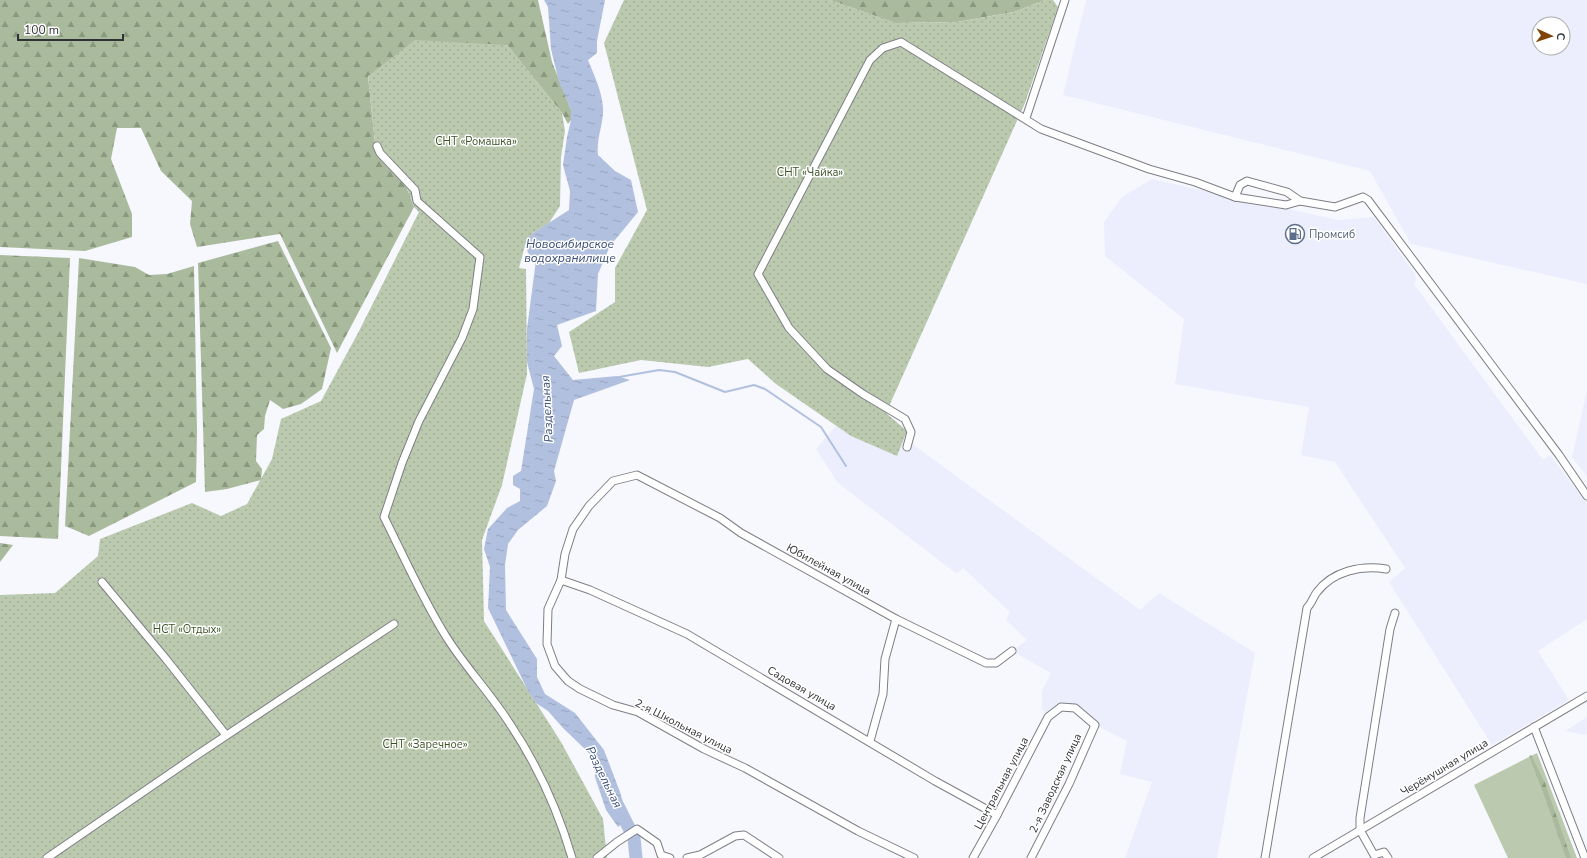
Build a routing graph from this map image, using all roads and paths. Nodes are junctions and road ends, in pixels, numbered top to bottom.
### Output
1 (1065, 0) edge
2 (1026, 118) junction
3 (377, 146) dead end
4 (1235, 196) junction
5 (1300, 200) junction
6 (907, 447) dead end
7 (637, 475) joint
8 (1587, 496) edge
9 (1386, 569) dead end
10 (561, 580) junction
11 (102, 582) dead end
12 (1395, 613) dead end
13 (896, 619) junction
14 (394, 624) dead end
15 (1012, 651) dead end
16 (1587, 696) edge
17 (1048, 717) joint
18 (1534, 727) junction
19 (226, 736) junction
20 (870, 741) junction
21 (997, 815) junction
22 (1360, 830) junction
23 (662, 856) edge
24 (47, 858) edge
25 (572, 858) edge
26 (597, 858) edge
27 (670, 858) edge
28 (687, 858) edge
29 (779, 858) edge
30 (914, 858) edge
31 (972, 858) edge
32 (1031, 858) edge
33 (1265, 858) edge
34 (1313, 858) edge
35 (1388, 858) edge
36 (1585, 858) edge

1 - 2 street
2 - 4 street
2 - 6 street
3 - 25 street
4 - 5 street
4 - 5 street
5 - 8 street
7 - 10 street, 2-я Школьная улица
7 - 13 street, Юбилейная улица
9 - 33 street
10 - 20 street, Садовая улица
10 - 30 street, 2-я Школьная улица
11 - 19 street
12 - 22 street
13 - 15 street, Юбилейная улица
13 - 20 street
14 - 19 street
16 - 18 street, Черёмушная улица
17 - 21 street, Центральная улица
17 - 32 street, 2-я Заводская улица
18 - 22 street, Черёмушная улица
18 - 36 street
19 - 24 street
20 - 21 street, Садовая улица
21 - 31 street, Центральная улица
22 - 34 street, Черёмушная улица
22 - 35 street
23 - 26 street
23 - 27 street
28 - 29 street

